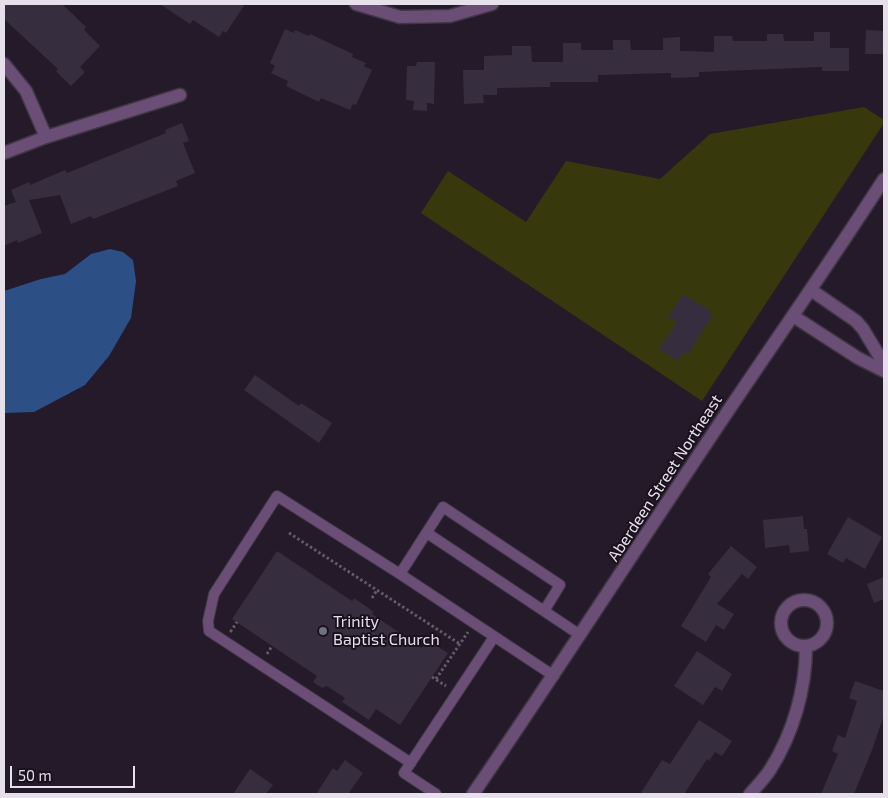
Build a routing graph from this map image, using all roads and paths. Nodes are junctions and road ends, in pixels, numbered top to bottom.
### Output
1 (356, 4) edge
2 (492, 4) edge
3 (4, 64) edge
4 (180, 95) dead end
5 (46, 137) junction
6 (4, 153) edge
7 (884, 179) edge
8 (811, 290) junction
9 (793, 316) junction
10 (884, 364) edge
11 (884, 371) edge
12 (289, 533) dead end
13 (427, 533) junction
14 (400, 574) junction
15 (377, 590) junction
16 (372, 598) dead end
17 (544, 611) junction
18 (473, 623) junction
19 (580, 635) junction
20 (494, 638) junction
21 (460, 644) junction
22 (272, 646) dead end
23 (806, 646) dead end
24 (267, 654) dead end
25 (554, 676) junction
26 (436, 679) dead end
27 (411, 763) junction
28 (436, 794) edge
29 (474, 794) edge
30 (750, 794) edge

1 - 2 street
3 - 5 street
4 - 5 street
5 - 6 street
7 - 8 street, Aberdeen Street Northeast
8 - 9 street, Aberdeen Street Northeast
8 - 10 street
9 - 11 street
9 - 19 street, Aberdeen Street Northeast
12 - 15 path
13 - 14 lane
13 - 17 lane
13 - 17 lane
14 - 18 lane
14 - 27 lane
15 - 16 path
15 - 21 path
17 - 19 lane
18 - 20 lane
18 - 21 path
19 - 25 street, Aberdeen Street Northeast
20 - 25 lane
20 - 27 lane
21 - 26 path
22 - 24 path
23 - 30 street
25 - 29 street, Aberdeen Street Northeast
27 - 28 lane

